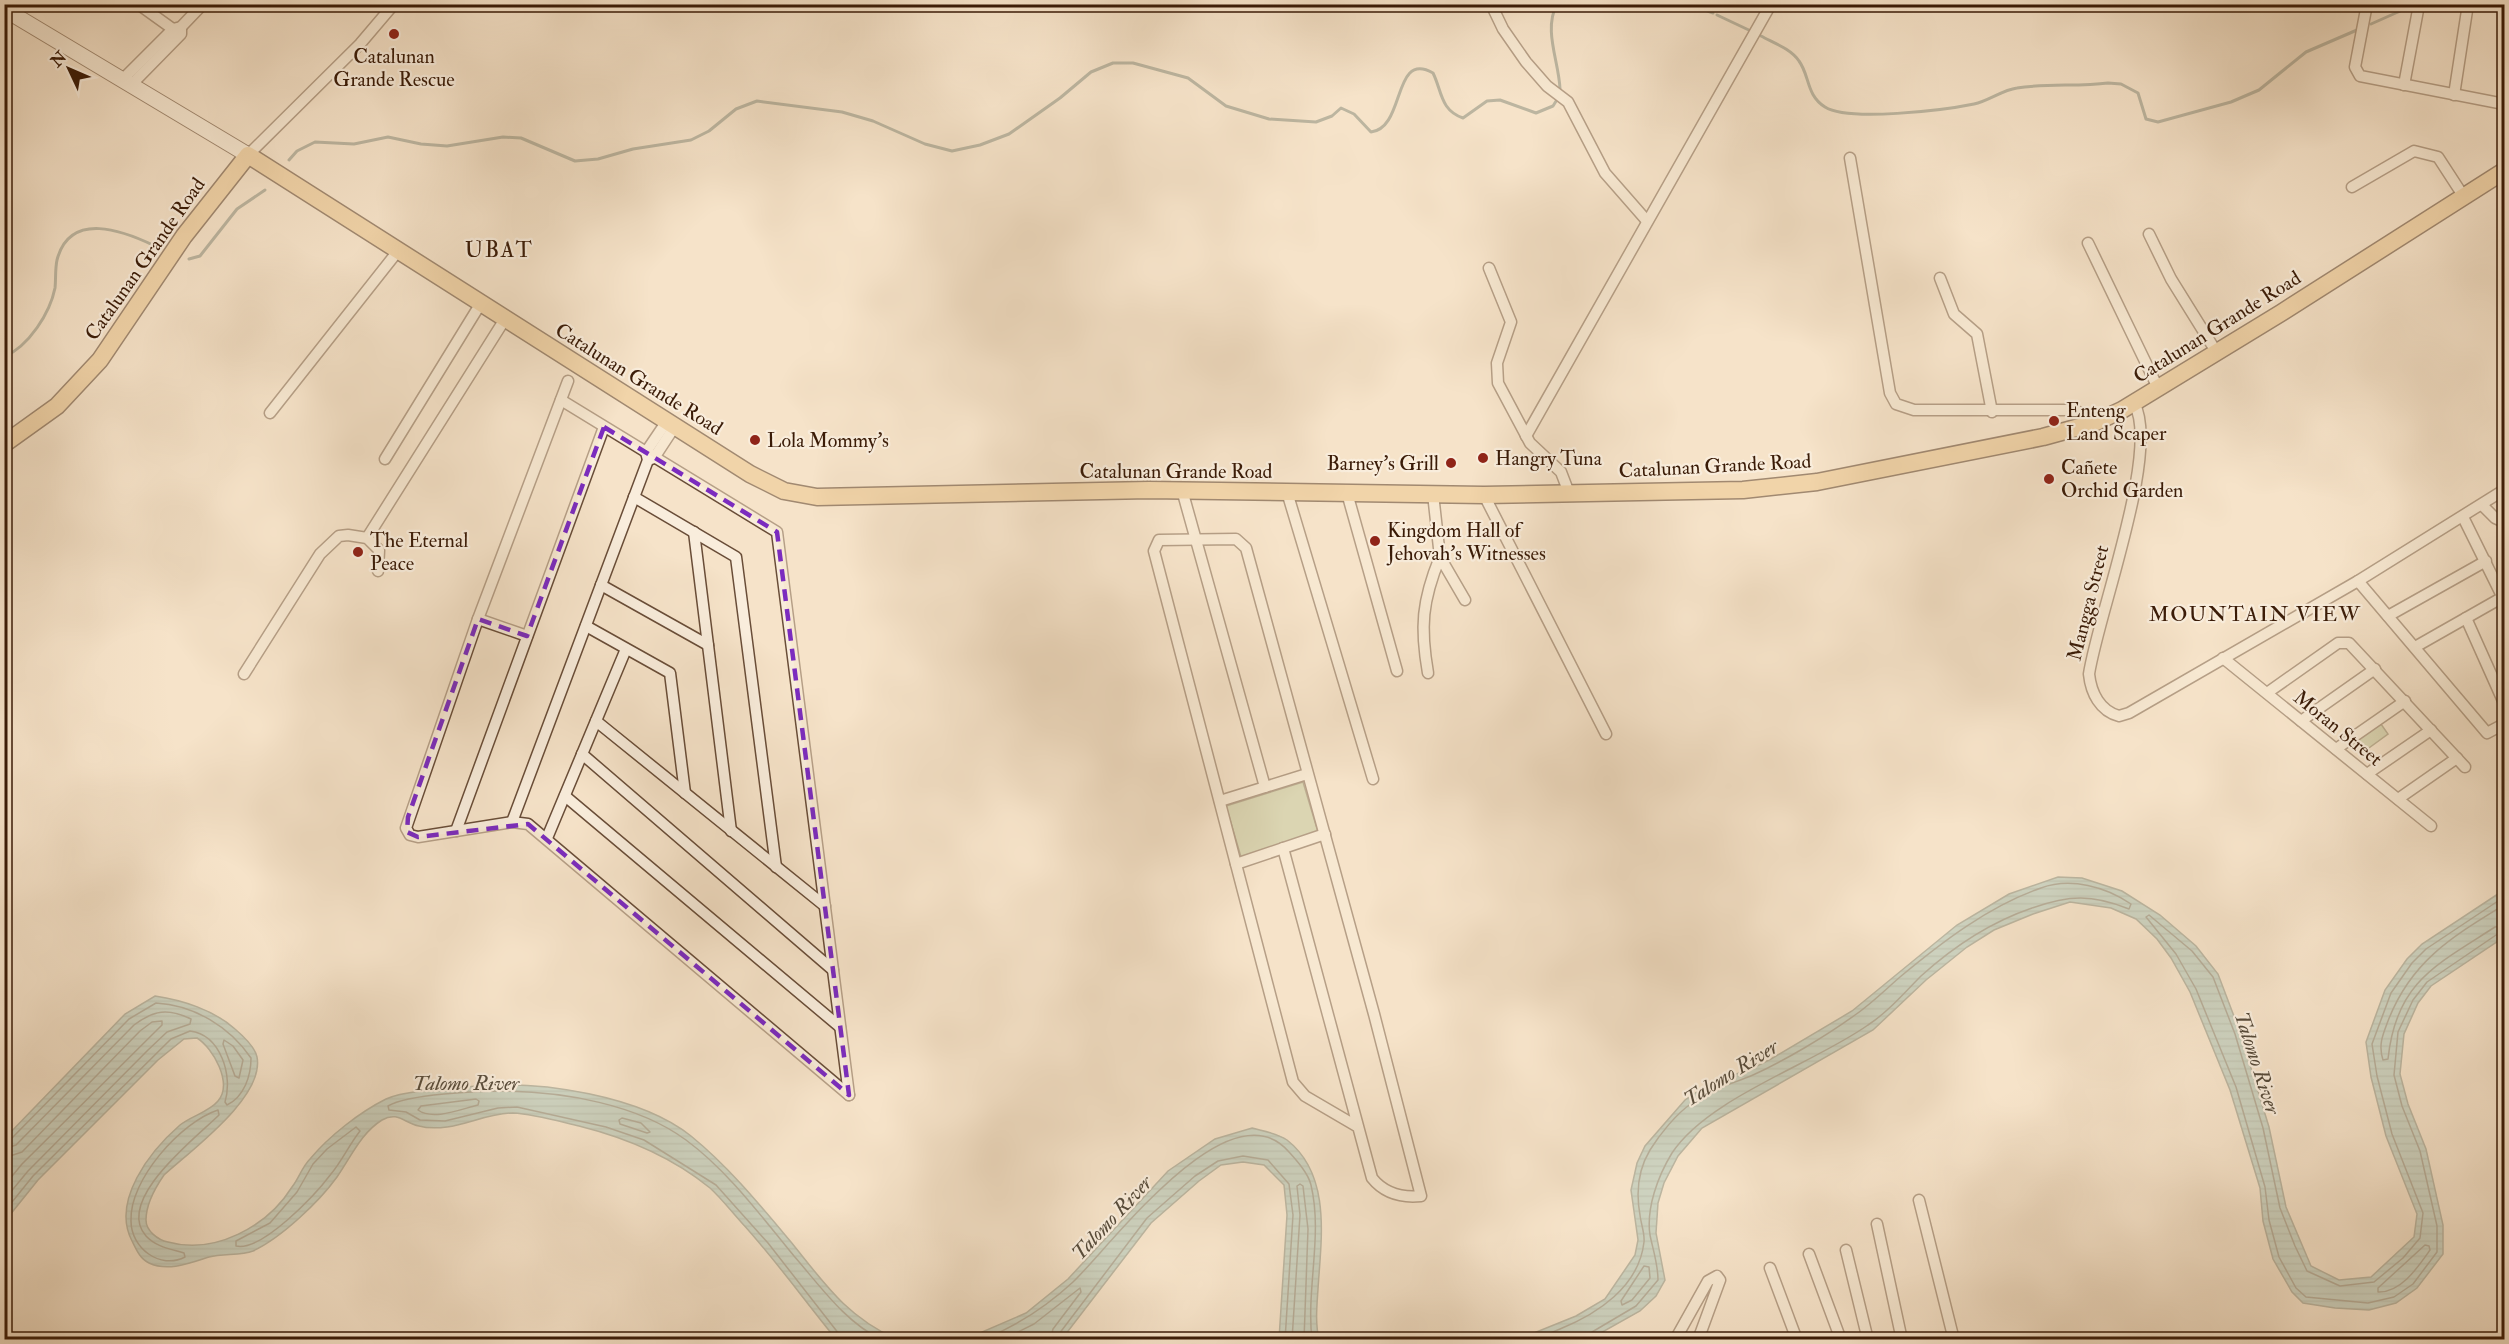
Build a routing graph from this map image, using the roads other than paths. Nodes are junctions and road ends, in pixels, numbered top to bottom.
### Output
1 (138, 4) edge
2 (203, 4) edge
3 (394, 4) edge
4 (1491, 4) edge
5 (1771, 4) edge
6 (2367, 4) edge
7 (2468, 4) edge
8 (4, 9) edge
9 (2418, 10) dead end
10 (178, 30) junction
11 (128, 82) junction
12 (2404, 85) junction
13 (2454, 94) junction
14 (2505, 104) edge
15 (248, 155) junction
16 (1850, 158) dead end
17 (2505, 171) edge
18 (2352, 187) dead end
19 (2464, 197) junction
20 (1647, 221) junction
21 (2149, 234) dead end
22 (2088, 243) dead end
23 (398, 251) junction
24 (1489, 268) dead end
25 (1940, 278) dead end
26 (481, 303) junction
27 (505, 319) junction
28 (2217, 353) junction
29 (568, 381) dead end
30 (2158, 388) junction
31 (561, 400) junction
32 (2134, 403) junction
33 (1992, 412) junction
34 (270, 413) dead end
35 (2094, 423) junction
36 (671, 424) junction
37 (604, 427) junction
38 (1526, 436) junction
39 (4, 444) edge
40 (649, 457) junction
41 (385, 459) dead end
42 (1182, 490) junction
43 (2505, 490) edge
44 (1287, 492) junction
45 (1347, 493) junction
46 (1569, 493) junction
47 (1433, 494) junction
48 (1484, 495) junction
49 (634, 497) junction
50 (2482, 505) junction
51 (2463, 517) junction
52 (2505, 522) edge
53 (694, 532) junction
54 (367, 538) junction
55 (1195, 538) junction
56 (1440, 557) junction
57 (2486, 561) junction
58 (378, 571) dead end
59 (2358, 581) junction
60 (601, 585) junction
61 (2504, 598) edge
62 (1465, 600) dead end
63 (2388, 616) junction
64 (2466, 618) junction
65 (478, 619) junction
66 (586, 626) junction
67 (527, 636) junction
68 (708, 645) junction
69 (2415, 647) junction
70 (626, 649) junction
71 (2223, 658) junction
72 (2375, 669) junction
73 (1397, 670) dead end
74 (1428, 673) dead end
75 (243, 674) dead end
76 (2267, 693) junction
77 (2404, 701) junction
78 (2505, 703) edge
79 (596, 721) junction
80 (2301, 721) junction
81 (2505, 724) edge
82 (2431, 730) junction
83 (1606, 734) dead end
84 (2336, 749) junction
85 (582, 754) junction
86 (2457, 758) junction
87 (2465, 767) dead end
88 (1307, 774) junction
89 (2367, 774) junction
90 (1373, 778) dead end
91 (1265, 787) junction
92 (685, 793) junction
93 (565, 796) junction
94 (2398, 799) junction
95 (1220, 801) junction
96 (512, 822) junction
97 (2431, 826) dead end
98 (456, 831) junction
99 (731, 831) junction
100 (1325, 834) junction
101 (547, 838) junction
102 (1283, 848) junction
103 (1236, 864) junction
104 (776, 867) junction
105 (825, 906) junction
106 (833, 970) junction
107 (840, 1027) junction
108 (1358, 1127) junction
109 (1918, 1200) dead end
110 (1877, 1224) dead end
111 (1846, 1250) dead end
112 (1809, 1254) dead end
113 (1770, 1268) dead end
114 (1675, 1340) edge
115 (1698, 1340) edge
116 (1797, 1340) edge
117 (1841, 1340) edge
118 (1868, 1340) edge
119 (1902, 1340) edge
120 (1954, 1340) edge

1 - 10 street
2 - 10 street
3 - 15 street
4 - 20 street
5 - 20 street
6 - 12 street
7 - 13 street
8 - 11 main road
9 - 12 street
10 - 11 street
11 - 15 main road
12 - 13 street
13 - 14 street
15 - 23 main road, Catalunan Grande Road
15 - 39 main road, Catalunan Grande Road
16 - 33 street
17 - 19 main road, Catalunan Grande Road
18 - 19 street
19 - 28 main road, Catalunan Grande Road
20 - 38 street
21 - 28 street
22 - 30 street
23 - 26 main road, Catalunan Grande Road
23 - 34 street
24 - 38 street
25 - 33 street
26 - 27 main road, Catalunan Grande Road
26 - 41 street
27 - 36 main road, Catalunan Grande Road
27 - 54 street
28 - 30 main road, Catalunan Grande Road
29 - 31 street
30 - 32 main road, Catalunan Grande Road
31 - 37 street
31 - 65 street
32 - 35 main road, Catalunan Grande Road
32 - 71 street, Mangga Street
33 - 35 street
35 - 46 main road, Catalunan Grande Road
36 - 40 street
36 - 42 main road, Catalunan Grande Road
37 - 40 street
37 - 67 street
38 - 46 street
40 - 49 street
40 - 105 street
42 - 44 main road, Catalunan Grande Road
42 - 55 street
43 - 50 street, Mangga Street
44 - 45 main road, Catalunan Grande Road
44 - 90 street
45 - 47 main road, Catalunan Grande Road
45 - 73 street
46 - 48 main road, Catalunan Grande Road
47 - 48 main road, Catalunan Grande Road
47 - 56 street
48 - 83 street
49 - 53 street
49 - 60 street
50 - 51 street, Mangga Street
50 - 52 street
51 - 57 street
51 - 59 street, Mangga Street
53 - 68 street
53 - 104 street
54 - 58 street
54 - 75 street
55 - 88 street
55 - 91 street
55 - 95 street
56 - 62 street
56 - 74 street
57 - 61 street
57 - 63 street
59 - 63 street
59 - 71 street, Mangga Street
60 - 66 street
60 - 68 street
61 - 64 street
63 - 69 street
64 - 69 street
64 - 78 street
65 - 67 street
65 - 98 street
66 - 70 street
66 - 96 street
67 - 98 street
68 - 99 street
69 - 81 street
70 - 79 street
70 - 92 street
71 - 76 street, Moran Street
72 - 76 street
72 - 77 street
72 - 80 street
76 - 80 street, Moran Street
77 - 82 street
77 - 84 street
79 - 85 street
79 - 92 street
80 - 84 street, Moran Street
82 - 86 street
82 - 89 street
84 - 89 street, Moran Street
85 - 93 street
85 - 106 street
86 - 87 street
86 - 94 street
88 - 91 street
88 - 100 street
89 - 94 street, Moran Street
91 - 95 street
92 - 99 street
93 - 101 street
93 - 107 street
94 - 97 street, Moran Street
95 - 103 street
96 - 98 street
96 - 101 street
99 - 104 street
100 - 102 street
100 - 108 street
101 - 107 street
102 - 103 street
102 - 108 street
103 - 108 street
104 - 105 street
105 - 106 street
106 - 107 street
109 - 120 street
110 - 119 street
111 - 118 street
112 - 117 street
113 - 116 street
114 - 115 street

